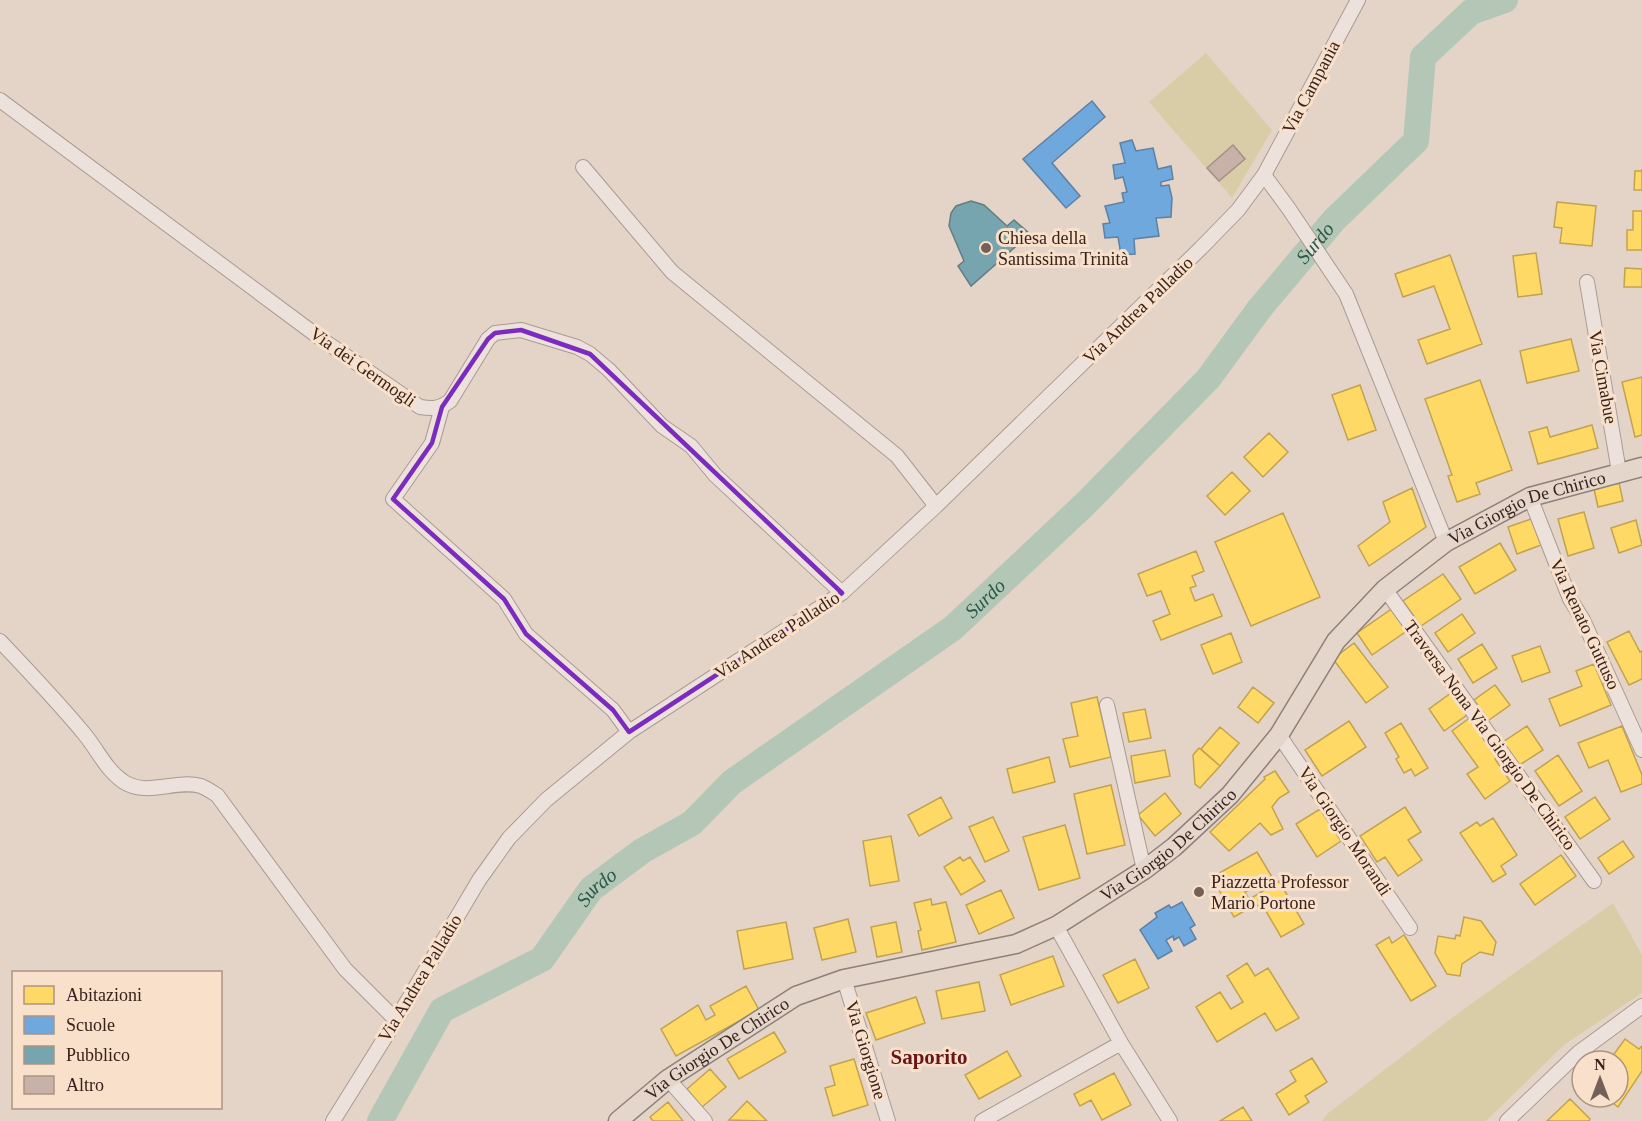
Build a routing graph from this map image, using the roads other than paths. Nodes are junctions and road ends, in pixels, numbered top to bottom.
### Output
1 (1358, 0) edge
2 (0, 100) edge
3 (583, 166) dead end
4 (1263, 175) junction
5 (1587, 282) dead end
6 (442, 406) junction
7 (1642, 467) edge
8 (1619, 472) junction
9 (1530, 496) junction
10 (936, 506) junction
11 (1446, 543) junction
12 (1385, 589) junction
13 (842, 593) junction
14 (0, 641) edge
15 (1107, 705) dead end
16 (629, 732) junction
17 (1279, 735) junction
18 (1642, 750) edge
19 (1144, 870) junction
20 (1594, 881) dead end
21 (1056, 927) junction
22 (1410, 928) dead end
23 (844, 979) junction
24 (1642, 1006) edge
25 (396, 1020) junction
26 (1121, 1043) junction
27 (668, 1079) junction
28 (333, 1121) edge
29 (618, 1121) edge
30 (705, 1121) edge
31 (888, 1121) edge
32 (982, 1121) edge
33 (1170, 1121) edge
34 (1506, 1121) edge

1 - 4 street, Via Campania
2 - 6 street, Via dei Germogli
3 - 10 street
4 - 10 street, Via Andrea Palladio
4 - 11 street
5 - 8 street, Via Cimabue
6 - 13 street, Via dei Germogli
6 - 16 street
7 - 8 main road, Via Giorgio De Chirico
8 - 9 main road, Via Giorgio De Chirico
9 - 11 main road, Via Giorgio De Chirico
9 - 18 street, Via Renato Guttuso
10 - 13 street, Via Andrea Palladio
11 - 12 main road, Via Giorgio De Chirico
12 - 17 main road, Via Giorgio De Chirico
12 - 20 street, Traversa Nona Via Giorgio De Chirico
13 - 16 street, Via Andrea Palladio
14 - 25 street
15 - 19 street
16 - 25 street, Via Andrea Palladio
17 - 19 main road, Via Giorgio De Chirico
17 - 22 street, Via Giorgio Morandi
19 - 21 main road, Via Giorgio De Chirico
21 - 23 main road, Via Giorgio De Chirico
21 - 26 street
23 - 27 main road, Via Giorgio De Chirico
23 - 31 street, Via Giorgione
24 - 34 street
25 - 28 street, Via Andrea Palladio
26 - 32 street
26 - 33 street
27 - 29 main road, Via Giorgio De Chirico
27 - 30 street

